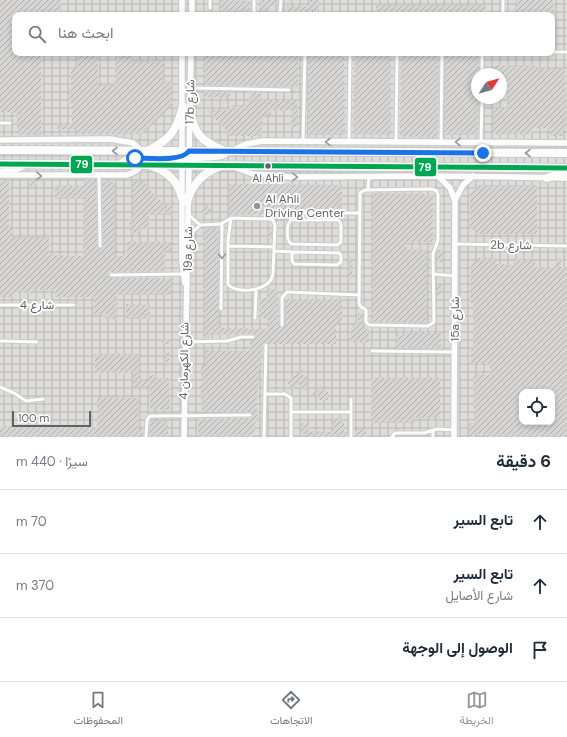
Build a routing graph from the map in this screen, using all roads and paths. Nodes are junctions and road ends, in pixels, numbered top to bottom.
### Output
1 (182, 0) edge
2 (192, 0) edge
3 (210, 0) edge
4 (254, 0) edge
5 (281, 0) edge
6 (503, 0) edge
7 (210, 8) dead end
8 (182, 12) edge
9 (192, 12) edge
10 (254, 12) edge
11 (280, 12) edge
12 (503, 12) edge
13 (555, 52) edge
14 (567, 52) edge
15 (182, 56) edge
16 (191, 56) edge
17 (305, 56) edge
18 (350, 56) edge
19 (397, 56) edge
20 (442, 56) edge
21 (482, 56) edge
22 (482, 68) edge
23 (191, 88) junction
24 (289, 90) dead end
25 (482, 104) edge
26 (187, 109) junction
27 (10, 122) dead end
28 (0, 123) edge
29 (0, 140) edge
30 (303, 141) junction
31 (349, 141) junction
32 (396, 142) junction
33 (441, 142) junction
34 (481, 142) junction
35 (567, 143) edge
36 (0, 150) edge
37 (145, 151) junction
38 (227, 152) junction
39 (567, 153) edge
40 (185, 158) junction
41 (0, 164) edge
42 (120, 164) junction
43 (144, 164) junction
44 (29, 165) junction
45 (222, 165) junction
46 (230, 165) junction
47 (567, 168) edge
48 (567, 171) edge
49 (0, 174) edge
50 (99, 175) junction
51 (369, 176) junction
52 (438, 176) junction
53 (473, 176) junction
54 (547, 178) junction
55 (567, 178) edge
56 (368, 190) junction
57 (185, 200) junction
58 (455, 201) junction
59 (282, 213) dead end
60 (334, 213) junction
61 (359, 213) junction
62 (188, 214) junction
63 (231, 218) junction
64 (335, 220) junction
65 (222, 223) junction
66 (200, 224) junction
67 (188, 237) junction
68 (302, 244) junction
69 (455, 244) junction
70 (331, 245) junction
71 (100, 246) dead end
72 (228, 246) junction
73 (567, 246) edge
74 (274, 249) junction
75 (294, 252) junction
76 (302, 252) junction
77 (332, 253) junction
78 (183, 274) junction
79 (433, 274) junction
80 (111, 275) dead end
81 (455, 276) junction
82 (185, 285) junction
83 (222, 288) junction
84 (232, 288) junction
85 (256, 289) junction
86 (359, 295) junction
87 (0, 305) edge
88 (74, 305) dead end
89 (221, 309) dead end
90 (255, 318) dead end
91 (282, 324) dead end
92 (253, 336) dead end
93 (0, 341) edge
94 (37, 342) dead end
95 (185, 342) junction
96 (266, 346) dead end
97 (372, 352) dead end
98 (455, 352) junction
99 (0, 388) edge
100 (265, 394) junction
101 (43, 399) dead end
102 (351, 399) dead end
103 (292, 412) junction
104 (351, 412) junction
105 (250, 415) dead end
106 (184, 416) junction
107 (433, 430) junction
108 (454, 430) junction
109 (146, 437) edge
110 (184, 437) edge
111 (264, 437) edge
112 (291, 437) edge
113 (351, 437) edge
114 (392, 437) edge
115 (433, 437) edge
116 (454, 437) edge

1 - 8 street
2 - 9 street
3 - 7 lane
4 - 10 lane
5 - 11 lane
6 - 12 lane
13 - 14 lane
15 - 26 street, 17b شارع
16 - 23 street, 17b شارع
17 - 30 lane
18 - 31 lane
19 - 32 lane
20 - 33 lane
21 - 22 lane
23 - 24 lane
23 - 26 street, 17b شارع
25 - 34 lane
26 - 37 main road
26 - 38 main road
26 - 40 street, 17b شارع
26 - 40 street, 17b شارع
27 - 28 lane
29 - 37 street
31 -> 30 street
30 - 38 street
31 - 32 street
32 - 33 street
34 -> 33 street
34 - 35 street
37 -> 36 main road
37 - 40 main road
39 -> 38 main road
38 - 40 main road
40 - 42 main road
40 - 43 main road
40 - 45 main road
40 - 57 street, 19a شارع
41 - 44 main road
42 - 43 main road
42 - 44 main road
43 - 50 street
43 - 57 main road
44 - 49 main road
45 - 46 main road
45 - 57 main road
46 - 47 main road
46 -> 51 street
48 - 54 main road
49 -> 50 street
50 - 71 lane
51 - 52 street
51 - 56 lane
52 - 53 street
52 - 58 street, 15a شارع
53 - 54 street
53 - 58 street, 15a شارع
54 - 55 street
56 - 61 lane
56 - 79 lane
57 - 62 street, 19a شارع
57 - 78 street, 19a شارع
58 - 69 street, 15a شارع
59 - 60 lane
60 - 61 lane
60 - 64 lane
61 - 86 lane
62 - 66 lane
62 - 67 street, 19a شارع
63 - 65 lane
63 - 72 lane
63 - 74 lane
64 - 68 lane
64 - 70 lane
65 - 66 lane
65 -> 83 lane
66 - 67 lane
67 - 82 street, 19a شارع
68 - 70 lane
68 - 76 lane
69 - 73 lane, 2b شارع
69 - 81 street, 15a شارع
70 - 77 lane
72 - 74 lane
72 - 84 lane
74 - 75 lane
74 - 85 lane
75 - 76 lane
75 - 77 lane
76 - 77 lane
78 - 80 lane
78 - 82 street, 19a شارع
79 - 81 lane
79 - 86 lane
81 - 98 street, 15a شارع
82 - 95 street, شارع الكهرمان 4
83 - 84 lane
83 - 89 lane
84 - 85 lane
85 - 90 lane
86 - 91 lane
87 - 88 lane, شارع 4
92 - 95 lane
93 - 94 lane
95 - 106 street, شارع الكهرمان 4
96 - 100 lane
97 - 98 lane
98 - 108 street, 15a شارع
99 - 101 lane
100 - 103 lane
100 - 111 lane
102 - 104 lane
103 - 104 lane
103 - 112 lane
104 - 113 lane
105 - 106 lane
106 - 109 lane
106 - 110 street, شارع الكهرمان 4
107 - 108 lane
107 - 114 lane
107 - 115 lane
108 - 116 street, 15a شارع

